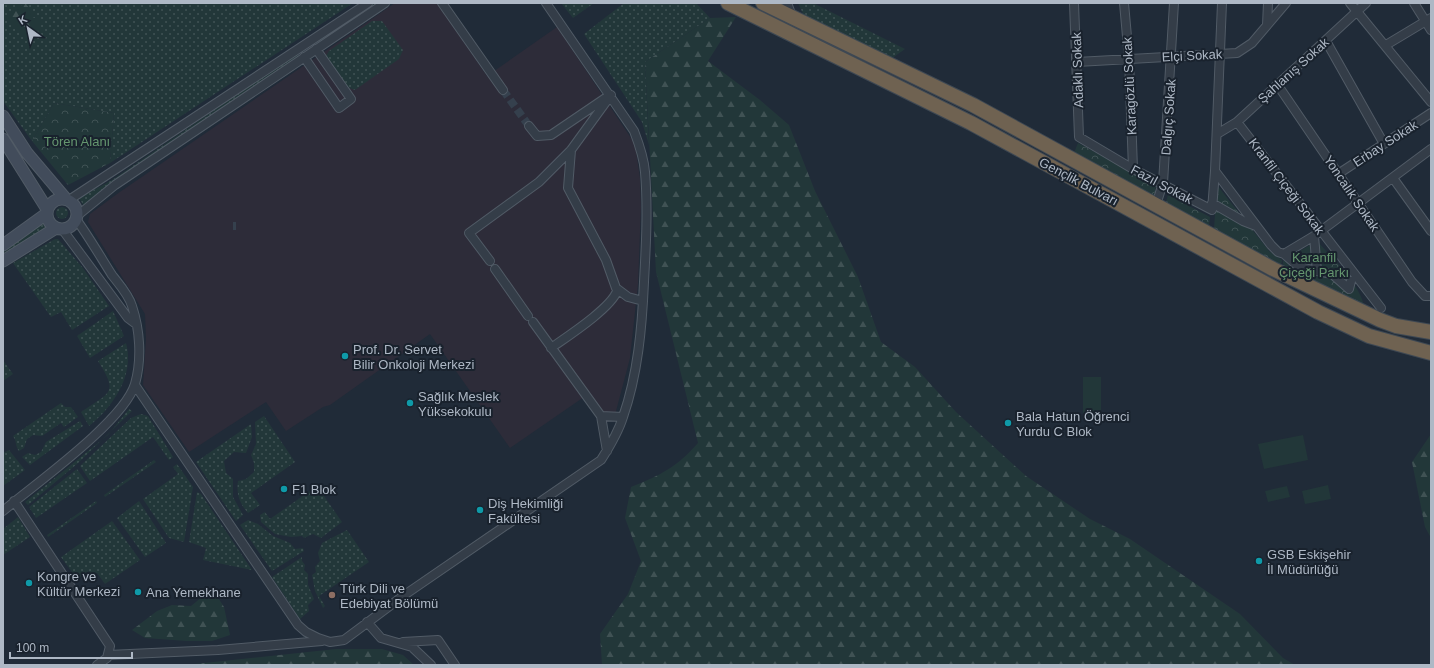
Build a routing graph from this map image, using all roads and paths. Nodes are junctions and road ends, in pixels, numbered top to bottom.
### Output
1 (368, 3) edge
2 (386, 3) edge
3 (442, 3) edge
4 (546, 3) edge
5 (728, 3) edge
6 (763, 3) edge
7 (787, 3) edge
8 (1066, 3) edge
9 (1124, 3) edge
10 (1174, 3) edge
11 (1222, 3) edge
12 (1268, 3) edge
13 (1286, 3) edge
14 (1350, 3) edge
15 (1366, 3) edge
16 (1414, 3) edge
17 (1074, 5) edge
18 (1358, 11) junction
19 (792, 17) junction
20 (1429, 20) edge
21 (1267, 25) junction
22 (1431, 30) edge
23 (1326, 41) junction
24 (1386, 45) junction
25 (304, 46) junction
26 (310, 53) junction
27 (1219, 54) junction
28 (1172, 56) junction
29 (1129, 59) junction
30 (1077, 62) junction
31 (1278, 84) junction
32 (503, 90) tunnel mouth
33 (611, 95) junction
34 (1431, 102) edge
35 (1431, 113) edge
36 (3, 116) edge
37 (1237, 122) junction
38 (529, 126) tunnel mouth
39 (1217, 134) junction
40 (1079, 137) joint
41 (3, 139) edge
42 (1384, 144) junction
43 (1431, 149) edge
44 (570, 150) junction
45 (1134, 169) junction
46 (1215, 171) junction
47 (1338, 174) junction
48 (1393, 178) junction
49 (1164, 183) junction
50 (67, 200) junction
51 (1212, 203) junction
52 (1358, 203) junction
53 (1156, 205) junction
54 (47, 212) junction
55 (76, 218) junction
56 (1257, 226) junction
57 (59, 228) junction
58 (1431, 231) edge
59 (1318, 234) junction
60 (3, 245) edge
61 (1284, 254) junction
62 (3, 261) edge
63 (490, 261) dead end
64 (495, 268) dead end
65 (1317, 271) junction
66 (1351, 281) dead end
67 (617, 290) junction
68 (1349, 290) junction
69 (125, 294) junction
70 (1431, 296) edge
71 (115, 300) junction
72 (643, 301) junction
73 (1349, 302) dead end
74 (1381, 308) dead end
75 (136, 324) junction
76 (1431, 332) edge
77 (551, 348) junction
78 (1431, 353) edge
79 (135, 384) junction
80 (601, 416) junction
81 (623, 417) junction
82 (607, 451) junction
83 (14, 501) junction
84 (3, 511) edge
85 (367, 622) junction
86 (326, 641) junction
87 (400, 643) junction
88 (108, 655) junction
89 (97, 665) edge
90 (432, 665) edge
91 (455, 665) edge

1 - 25 street
2 - 26 street
3 - 32 street
4 - 33 street
5 - 78 highway, Gençlik Bulvarı
6 - 19 highway, Gençlik Bulvarı
7 - 19 street
8 - 17 street
9 - 29 street, Karagözlü Sokak
10 - 28 street, Dalgıç Sokak
11 - 27 street
12 - 21 street
13 - 21 street, Elçi Sokak
14 - 18 street
15 - 18 street, Şahlanış Sokak
16 - 20 street
17 - 30 street, Adaklı Sokak
18 - 23 street, Şahlanış Sokak
18 - 24 street
19 - 53 highway, Gençlik Bulvarı
20 - 22 street
20 - 24 street
21 - 27 street, Elçi Sokak
23 - 31 street, Şahlanış Sokak
23 - 42 street
24 - 34 street
25 - 26 street
25 - 50 street
26 - 26 street
26 - 55 street
27 - 28 street, Elçi Sokak
27 - 39 street
28 - 29 street, Elçi Sokak
28 - 49 street, Dalgıç Sokak
29 - 30 street, Elçi Sokak
29 - 45 street, Karagözlü Sokak
30 - 40 street, Adaklı Sokak
31 - 37 street, Şahlanış Sokak
31 - 47 street, Yoncalık Sokak
33 - 38 street
33 - 44 street
33 - 72 street
35 - 42 street, Erbay Sokak
36 - 50 street
37 - 39 street, Şahlanış Sokak
37 - 59 street, Kranfil Çiçeği Sokak
39 - 46 street, Fazıl Sokak
40 - 45 street, Fazıl Sokak
41 - 54 street
42 - 47 street, Erbay Sokak
43 - 48 street
44 - 63 street
44 - 67 street
45 - 49 street, Fazıl Sokak
46 - 51 street, Fazıl Sokak
46 - 56 street
47 - 52 street, Yoncalık Sokak
48 - 52 street
48 - 58 street
49 - 51 street, Fazıl Sokak
49 - 53 street, Dalgıç Sokak
50 - 54 street
50 - 55 street
51 - 56 street
52 - 59 street
52 - 70 street, Yoncalık Sokak
53 - 76 highway, Gençlik Bulvarı
54 - 57 street
54 - 60 street
55 - 57 street
55 - 69 street
56 - 61 street
57 - 62 street
57 - 71 street
59 - 61 street
59 - 65 street
59 - 74 street, Kranfil Çiçeği Sokak
61 - 65 street
64 - 77 street
65 - 68 street
66 - 68 street
67 - 72 street
67 - 77 street
68 - 73 street
69 - 71 street
69 - 75 street
71 - 75 street
72 - 81 street
75 - 79 street
77 - 80 street
79 - 83 street
79 - 86 street
80 - 81 street
80 - 82 street
81 - 82 street
82 - 85 street
83 - 84 street
83 - 88 street
85 - 86 street
85 - 87 street
86 - 88 street
87 - 90 street
87 - 91 street
88 - 89 street

